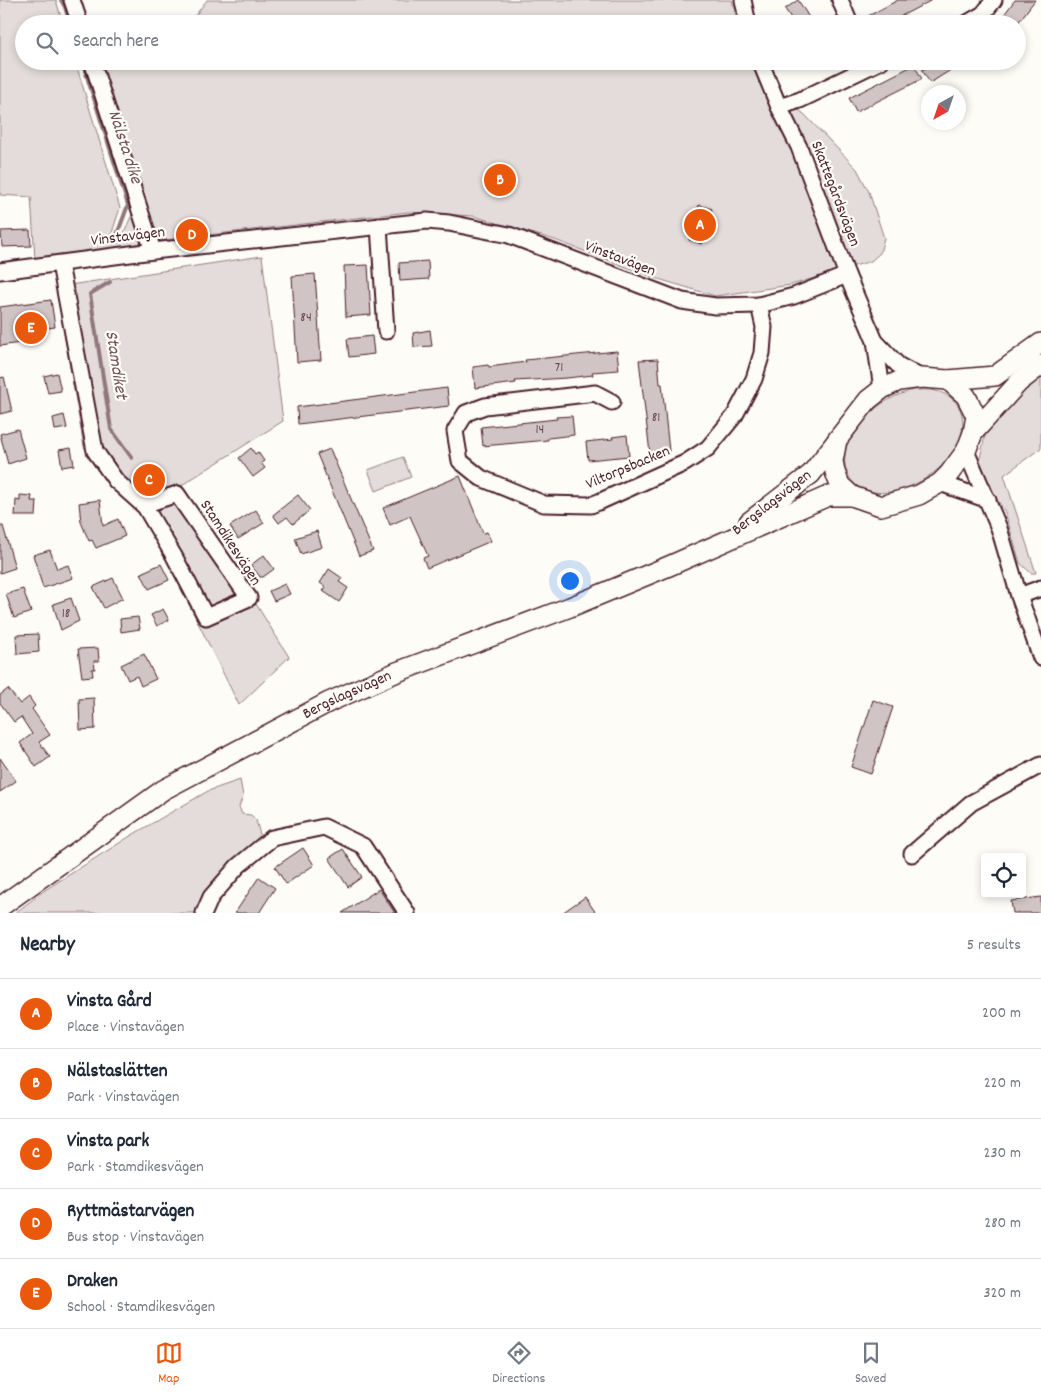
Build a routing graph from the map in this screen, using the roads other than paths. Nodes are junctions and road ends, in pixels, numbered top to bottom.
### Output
1 (72, 0) edge
2 (743, 0) edge
3 (840, 0) edge
4 (994, 0) edge
5 (77, 15) edge
6 (746, 15) edge
7 (846, 15) edge
8 (981, 15) edge
9 (95, 70) edge
10 (764, 70) edge
11 (858, 70) edge
12 (779, 107) junction
13 (379, 226) junction
14 (153, 251) junction
15 (60, 264) junction
16 (0, 271) edge
17 (847, 275) junction
18 (759, 305) junction
19 (386, 331) dead end
20 (875, 341) junction
21 (1041, 343) edge
22 (1041, 365) edge
23 (922, 378) junction
24 (948, 380) junction
25 (882, 389) junction
26 (612, 402) dead end
27 (973, 433) junction
28 (837, 440) junction
29 (966, 451) junction
30 (940, 483) junction
31 (852, 496) junction
32 (988, 500) junction
33 (145, 507) junction
34 (724, 541) junction
35 (1041, 588) edge
36 (1020, 596) junction
37 (1041, 658) edge
38 (1041, 765) edge
39 (912, 854) dead end
40 (0, 907) edge
41 (204, 913) edge
42 (407, 913) edge

1 - 5 street
2 - 6 street
3 - 7 street
4 - 8 street
9 - 14 street
10 - 12 street, Skattegårdsvägen
11 - 12 street
12 - 17 street, Skattegårdsvägen
13 - 14 street, Vinstavägen
13 - 18 street, Vinstavägen
13 - 19 street
14 - 15 street, Vinstavägen
15 - 16 street, Vinstavägen
15 - 33 street, Stamdikesvägen
17 - 18 street, Vinstavägen
17 - 20 street, Skattegårdsvägen
18 - 26 street, Viltorpsbacken
20 - 23 street, Skattegårdsvägen
20 - 25 street, Skattegårdsvägen
21 - 24 main road, Bergslagsvägen
22 - 27 main road, Bergslagsvägen
23 - 24 main road, Bergslagsvägen
23 - 25 main road, Bergslagsvägen
24 - 27 main road, Bergslagsvägen
25 - 28 main road, Bergslagsvägen
27 - 29 main road, Bergslagsvägen
28 - 31 main road, Bergslagsvägen
28 - 34 main road, Bergslagsvägen
29 - 30 main road, Bergslagsvägen
29 - 32 street
30 - 31 main road, Bergslagsvägen
30 - 32 street
31 - 34 main road, Bergslagsvägen
32 - 36 street
33 - 33 street, Stamdikesvägen
34 - 40 main road, Bergslagsvägen
35 - 36 street
36 - 37 street
38 - 39 street
41 - 42 street

